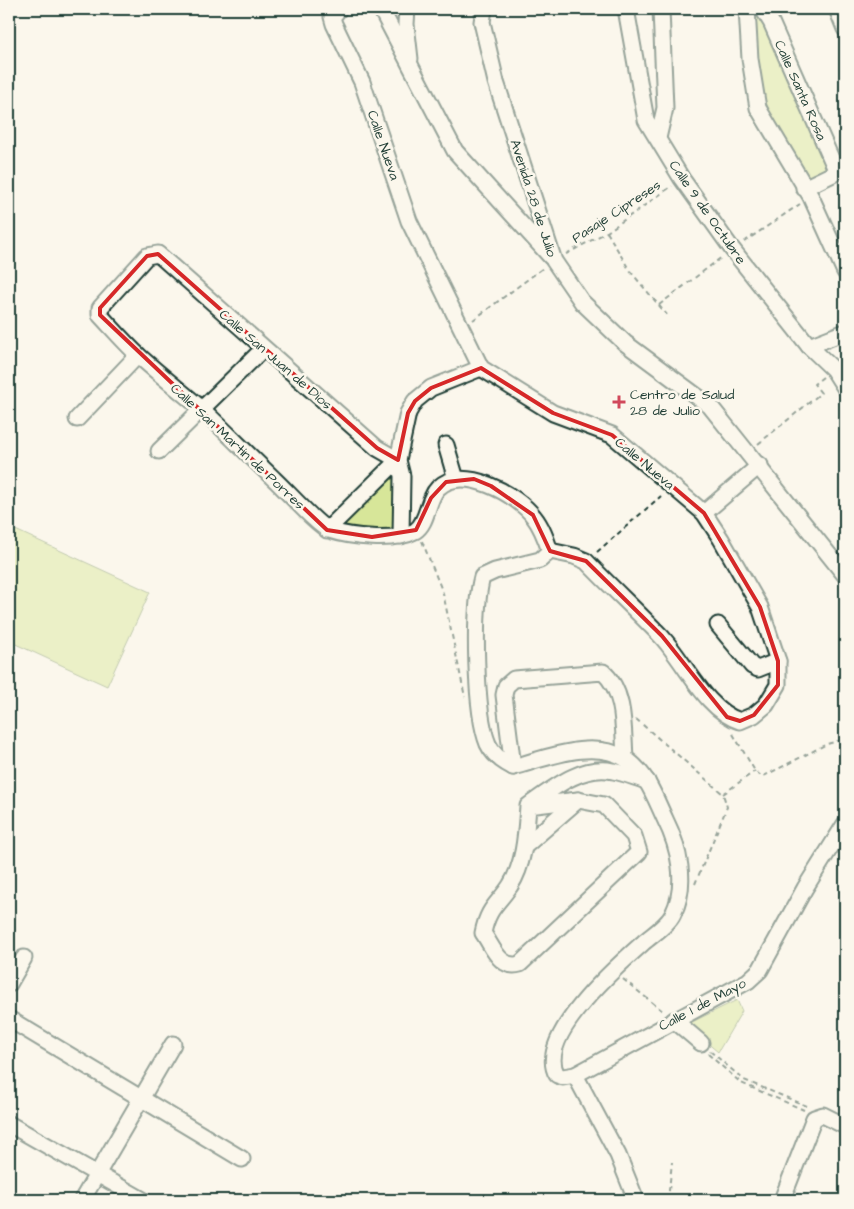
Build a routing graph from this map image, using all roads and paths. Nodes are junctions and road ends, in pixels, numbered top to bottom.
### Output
1 (339, 9) edge
2 (381, 9) edge
3 (407, 9) edge
4 (484, 9) edge
5 (626, 9) edge
6 (661, 9) edge
7 (747, 9) edge
8 (798, 9) edge
9 (837, 9) edge
10 (767, 15) edge
11 (845, 28) edge
12 (412, 72) junction
13 (658, 138) junction
14 (682, 179) junction
15 (808, 193) junction
16 (606, 232) junction
17 (732, 249) junction
18 (158, 254) joint
19 (554, 261) junction
20 (845, 272) edge
21 (658, 305) junction
22 (667, 315) dead end
23 (462, 327) junction
24 (845, 332) edge
25 (809, 346) junction
26 (263, 349) junction
27 (138, 355) junction
28 (482, 368) junction
29 (833, 370) junction
30 (845, 388) edge
31 (202, 409) junction
32 (78, 419) dead end
33 (446, 445) dead end
34 (159, 451) dead end
35 (749, 451) junction
36 (398, 460) junction
37 (760, 465) junction
38 (456, 479) junction
39 (672, 486) junction
40 (704, 513) junction
41 (327, 530) junction
42 (416, 530) junction
43 (401, 536) junction
44 (550, 551) junction
45 (586, 561) junction
46 (845, 575) edge
47 (718, 625) dead end
48 (778, 661) junction
49 (465, 698) dead end
50 (727, 717) junction
51 (641, 724) dead end
52 (845, 739) edge
53 (625, 758) junction
54 (512, 767) junction
55 (755, 771) junction
56 (647, 781) junction
57 (723, 794) junction
58 (578, 800) junction
59 (528, 806) junction
60 (845, 824) edge
61 (525, 846) junction
62 (697, 879) dead end
63 (24, 958) dead end
64 (612, 970) junction
65 (9, 984) edge
66 (9, 1019) edge
67 (674, 1020) junction
68 (701, 1042) junction
69 (173, 1044) dead end
70 (575, 1075) junction
71 (140, 1100) junction
72 (818, 1115) junction
73 (9, 1124) edge
74 (845, 1126) edge
75 (242, 1159) dead end
76 (672, 1162) dead end
77 (98, 1174) junction
78 (82, 1200) edge
79 (143, 1200) edge
80 (636, 1200) edge
81 (668, 1200) edge
82 (782, 1200) edge

1 - 23 street, Calle Nueva
2 - 12 street
3 - 12 street
4 - 19 street, Avenida 28 de Julio
5 - 13 street, Calle 9 de Octubre
6 - 13 street
7 - 15 street
8 - 10 path
9 - 11 street
10 - 15 street, Calle Santa Rosa
12 - 19 street
13 - 14 street, Calle 9 de Octubre
14 - 16 path, Pasaje Cipreses
14 - 17 street, Calle 9 de Octubre
15 - 17 path
15 - 20 street
16 - 19 path, Pasaje Cipreses
16 - 21 path
17 - 21 path
17 - 25 street, Calle 9 de Octubre
18 - 26 street, Calle San Juan de Dios
18 - 27 street, Calle San Martín de Porres
19 - 23 path, Pasaje Cipreses
19 - 35 street, Avenida 28 de Julio
21 - 22 path
23 - 28 street, Calle Nueva
24 - 25 street
25 - 29 street, Calle 9 de Octubre
26 - 31 street
26 - 36 street, Calle San Juan de Dios
27 - 31 street, Calle San Martín de Porres
27 - 32 street
28 - 36 street
28 - 39 street, Calle Nueva
29 - 30 street, Calle 9 de Octubre
29 - 35 path
31 - 34 street
31 - 41 street, Calle San Martín de Porres
33 - 38 street
35 - 37 street, Avenida 28 de Julio
36 - 41 street
36 - 43 street
37 - 40 street
37 - 46 street, Avenida 28 de Julio
38 - 42 street
38 - 44 street
39 - 40 street, Calle Nueva
39 - 45 path
40 - 48 street, Calle Nueva
41 - 43 street
42 - 43 street
42 - 49 path
44 - 45 street
44 - 54 street
45 - 50 street
47 - 48 street
48 - 50 street, Calle Nueva
50 - 55 path
51 - 57 path
52 - 55 path
53 - 54 street
53 - 54 street
53 - 56 street
55 - 57 path
56 - 59 street
56 - 64 street
57 - 62 path
58 - 59 street
58 - 61 street
58 - 61 street
59 - 61 street
60 - 67 street, Calle 1 de Mayo
63 - 65 street
64 - 67 path
64 - 70 street
66 - 71 street
67 - 68 street
67 - 70 street, Calle 1 de Mayo
68 - 72 path
68 - 72 path
69 - 71 street
70 - 80 street
71 - 75 street
71 - 77 street
72 - 74 street
72 - 82 street
73 - 77 street
76 - 81 path
77 - 78 street
77 - 79 street

